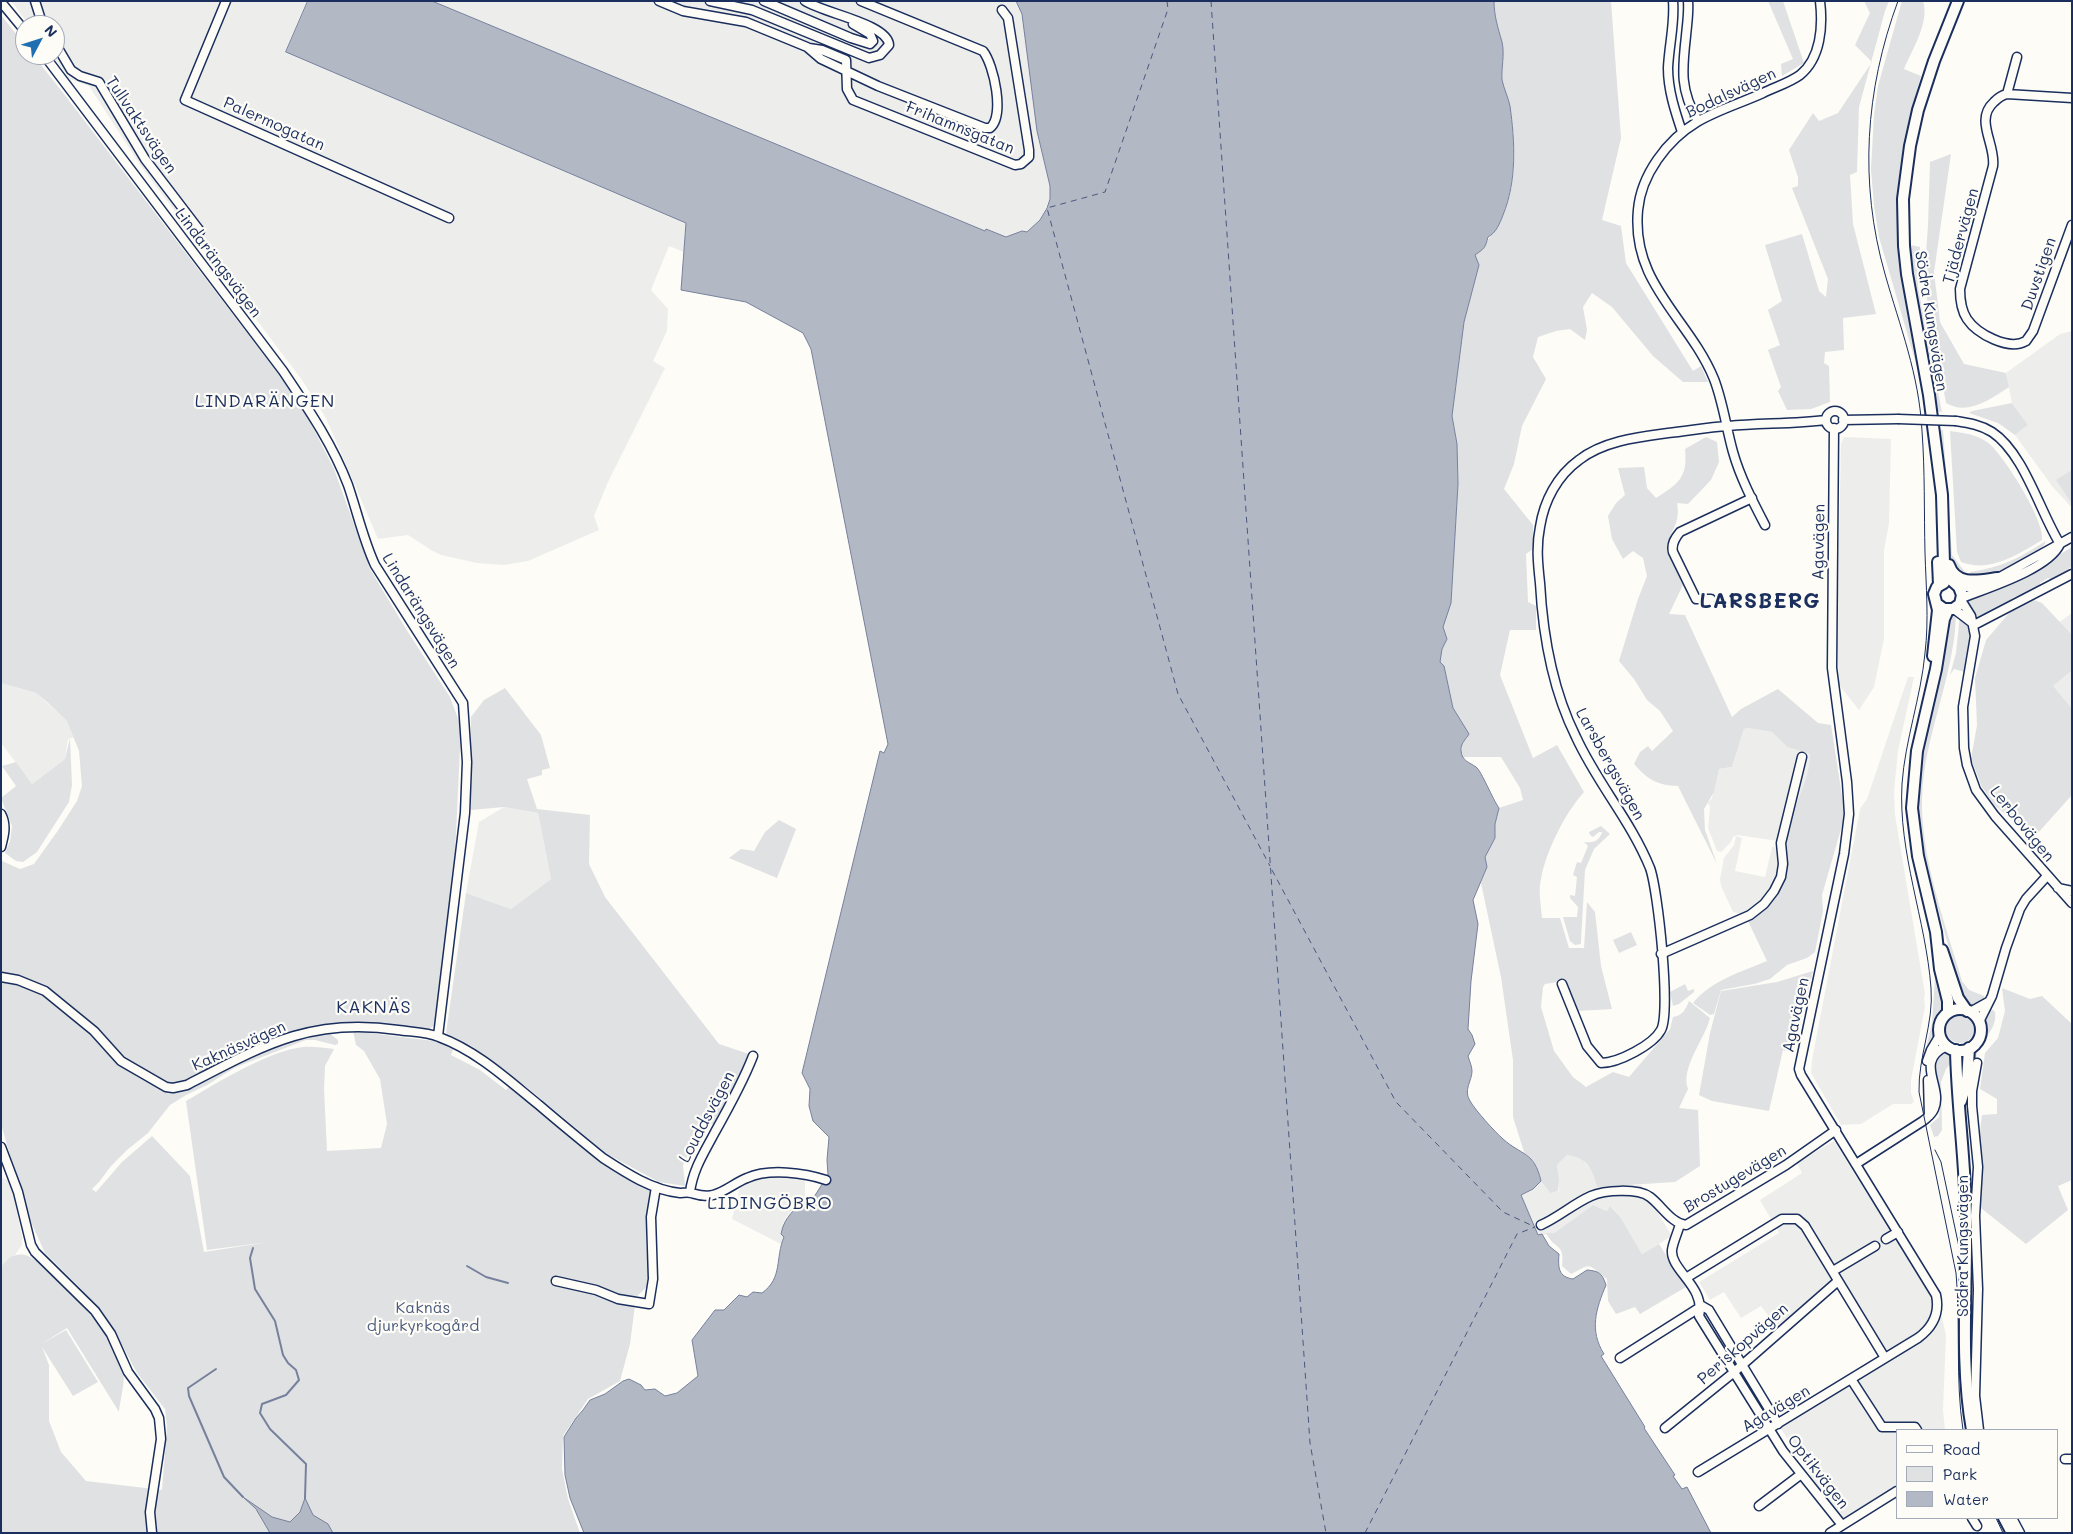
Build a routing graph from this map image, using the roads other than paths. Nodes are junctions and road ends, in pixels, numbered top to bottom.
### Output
1 (35, 1) edge
2 (226, 1) edge
3 (659, 1) edge
4 (710, 1) edge
5 (764, 1) edge
6 (805, 1) edge
7 (861, 1) edge
8 (1673, 1) edge
9 (1688, 1) edge
10 (1820, 1) edge
11 (1958, 1) edge
12 (1, 2) edge
13 (1002, 10) dead end
14 (39, 15) edge
15 (841, 17) junction
16 (15, 19) edge
17 (807, 48) junction
18 (2017, 57) dead end
19 (65, 59) edge
20 (52, 65) edge
21 (846, 70) junction
22 (2007, 94) junction
23 (2072, 98) edge
24 (1698, 122) junction
25 (1682, 132) junction
26 (448, 218) dead end
27 (2072, 225) edge
28 (200, 231) dead end
29 (2032, 334) joint
30 (1826, 420) junction
31 (1844, 420) junction
32 (1728, 426) junction
33 (1834, 428) junction
34 (1934, 443) junction
35 (1752, 498) junction
36 (1765, 524) dead end
37 (1943, 524) junction
38 (2072, 537) edge
39 (2060, 544) junction
40 (2072, 574) edge
41 (1998, 578) junction
42 (1940, 585) junction
43 (1956, 585) junction
44 (1962, 599) junction
45 (1713, 602) dead end
46 (1937, 604) junction
47 (1951, 609) junction
48 (1974, 625) junction
49 (1927, 704) junction
50 (1802, 757) dead end
51 (1, 814) edge
52 (1, 847) edge
53 (2047, 876) junction
54 (2058, 888) junction
55 (2072, 891) edge
56 (2072, 903) edge
57 (1936, 932) junction
58 (1661, 954) junction
59 (1, 977) edge
60 (1562, 984) dead end
61 (1988, 1002) junction
62 (1969, 1012) junction
63 (1948, 1013) junction
64 (1979, 1022) junction
65 (1940, 1035) junction
66 (438, 1036) junction
67 (1952, 1048) junction
68 (1969, 1048) junction
69 (753, 1056) dead end
70 (1977, 1063) dead end
71 (1960, 1105) junction
72 (1929, 1116) junction
73 (1836, 1130) junction
74 (1, 1147) edge
75 (1856, 1164) junction
76 (826, 1180) dead end
77 (656, 1187) junction
78 (690, 1192) junction
79 (1680, 1224) junction
80 (1541, 1225) dead end
81 (1898, 1232) junction
82 (1886, 1239) dead end
83 (1875, 1246) dead end
84 (1833, 1271) junction
85 (1686, 1278) junction
86 (556, 1280) dead end
87 (1838, 1281) junction
88 (1702, 1306) junction
89 (1620, 1358) dead end
90 (1885, 1358) junction
91 (1742, 1364) junction
92 (1733, 1372) junction
93 (1852, 1379) junction
94 (1778, 1424) junction
95 (1665, 1428) dead end
96 (1916, 1429) edge
97 (1972, 1429) edge
98 (1979, 1429) edge
99 (1768, 1430) junction
100 (1698, 1472) dead end
101 (1800, 1475) junction
102 (1896, 1492) edge
103 (1759, 1506) dead end
104 (1973, 1519) edge
105 (2005, 1519) edge
106 (2013, 1519) edge
107 (1842, 1525) junction
108 (1977, 1526) dead end
109 (152, 1533) edge
110 (1830, 1533) edge
111 (2012, 1533) edge
112 (2020, 1533) edge

1 - 14 street
2 - 26 street, Palermogatan
3 - 17 street, Frihamnsgatan
4 - 15 street
5 - 15 street
6 - 15 street
7 - 21 street, Frihamnsgatan
8 - 25 street
9 - 24 street
10 - 24 street, Bodalsvägen
11 - 34 main road, Södra Kungsvägen
12 - 16 street
13 - 21 street, Frihamnsgatan
17 - 21 street, Frihamnsgatan
17 - 21 street, Frihamnsgatan
18 - 22 street
19 - 28 street, Tullvaktsvägen
20 - 66 street, Lindarängsvägen
22 - 23 street
22 - 29 street, Tjädervägen
24 - 25 street, Bodalsvägen
25 - 32 street, Bodalsvägen
27 - 29 street, Duvstigen
30 - 31 street
30 - 32 street, Larsbergsvägen
30 - 33 street
31 - 33 street
31 - 39 street, bridge
32 - 35 street, Bodalsvägen
32 - 58 street, Larsbergsvägen
33 - 73 street, Agavägen
34 - 37 main road, Södra Kungsvägen
34 - 42 main road, Södra Kungsvägen
35 - 36 street, Bodalsvägen
35 - 45 street
37 - 41 main road
37 - 43 main road, Södra Kungsvägen
38 - 39 street
39 - 41 street
39 - 44 street
40 - 48 street
41 - 43 street
42 - 43 main road
42 - 46 main road, Södra Kungsvägen
43 - 44 main road, Södra Kungsvägen
44 - 47 main road, Södra Kungsvägen
44 - 48 street, Lerbovägen
46 - 47 main road
46 - 49 main road, Södra Kungsvägen
47 - 48 street
47 - 49 main road, Södra Kungsvägen
48 - 53 street, Lerbovägen
49 - 57 main road, Södra Kungsvägen
50 - 58 street
51 - 52 street
53 - 54 street, Lerbovägen
53 - 61 street
54 - 55 street
54 - 56 street, Lerbovägen
57 - 62 main road, Södra Kungsvägen
57 - 63 main road, Södra Kungsvägen
58 - 60 street, Larsbergsvägen
59 - 66 street, Kaknäsvägen
61 - 62 street
61 - 64 street
62 - 63 main road
62 - 64 main road, Södra Kungsvägen
63 - 65 main road, Södra Kungsvägen
64 - 68 main road, Södra Kungsvägen
65 - 67 main road
65 - 72 street
66 - 77 street, Kaknäsvägen
67 - 68 main road
67 - 71 main road, Södra Kungsvägen
67 - 72 street
68 - 71 main road, Södra Kungsvägen
69 - 78 street, Louddsvägen
70 - 98 street, Södra Kungsvägen
71 - 97 main road, Södra Kungsvägen
72 - 75 street
73 - 75 street, Agavägen
73 - 79 street, Brostugevägen
74 - 109 street
75 - 81 street, Agavägen
76 - 78 street, Kaknäsvägen
77 - 78 street, Kaknäsvägen
77 - 86 street
79 - 80 street, Brostugevägen
79 - 85 street, Optikvägen
81 - 82 street
81 - 90 street, Agavägen
83 - 84 street
84 - 85 street
84 - 87 street
85 - 88 street, Optikvägen
87 - 90 street
87 - 91 street, Periskopvägen
88 - 89 street
88 - 91 street, Optikvägen
88 - 92 street, Optikvägen
90 - 93 street, Agavägen
91 - 92 street, Periskopvägen
91 - 94 street, Optikvägen
92 - 95 street, Periskopvägen
92 - 99 street, Optikvägen
93 - 94 street, Agavägen
93 - 96 street
94 - 99 street, Agavägen
99 - 100 street, Agavägen
99 - 101 street, Optikvägen
101 - 103 street
101 - 107 street, Optikvägen
102 - 107 street
104 - 108 street
105 - 111 main road
106 - 112 street
107 - 110 street

